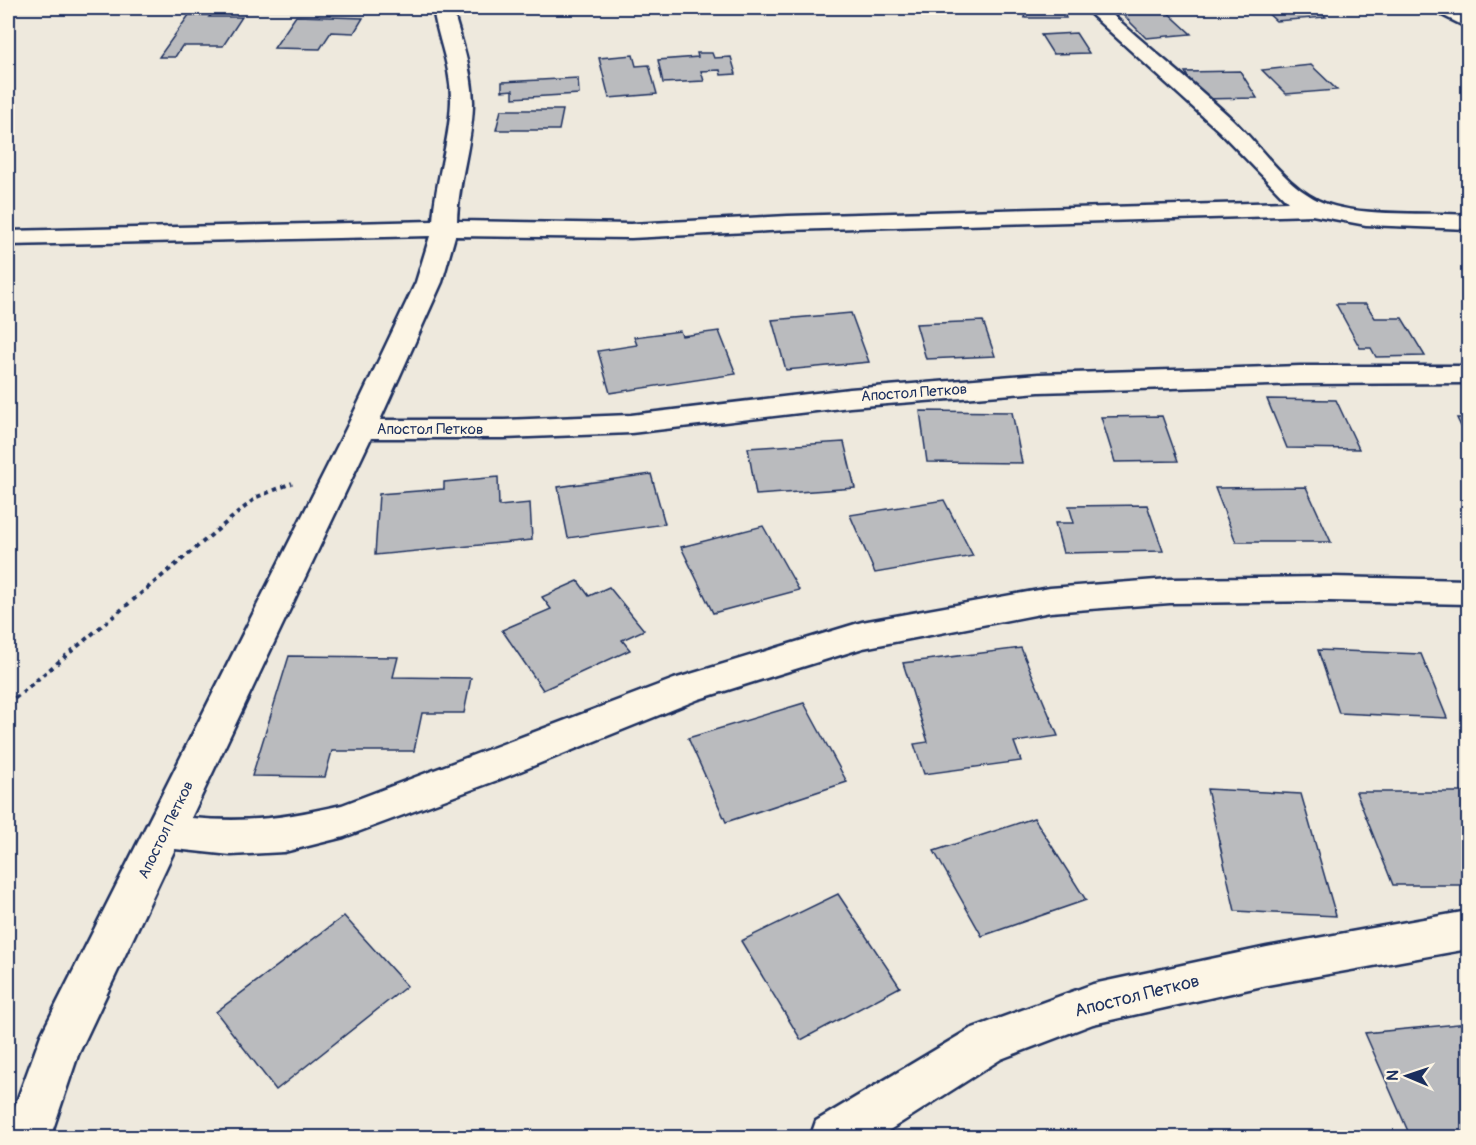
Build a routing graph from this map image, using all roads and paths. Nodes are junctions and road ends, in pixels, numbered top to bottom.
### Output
1 (442, 8) edge
2 (1094, 8) edge
3 (1443, 8) edge
4 (1468, 22) edge
5 (1315, 208) junction
6 (1468, 222) edge
7 (445, 228) junction
8 (8, 238) edge
9 (1468, 375) edge
10 (362, 429) junction
11 (345, 461) junction
12 (1468, 592) edge
13 (8, 704) edge
14 (166, 832) junction
15 (1468, 930) edge
16 (26, 1137) edge
17 (833, 1137) edge

1 - 7 street, Апостол Петков
2 - 5 street
3 - 4 street
5 - 6 street
5 - 7 street
7 - 8 street
7 - 10 street, Апостол Петков
9 - 10 street, Апостол Петков
10 - 11 street, Апостол Петков
11 - 13 path
11 - 14 street, Апостол Петков
12 - 14 street
14 - 16 street, Апостол Петков
15 - 17 street, Апостол Петков

